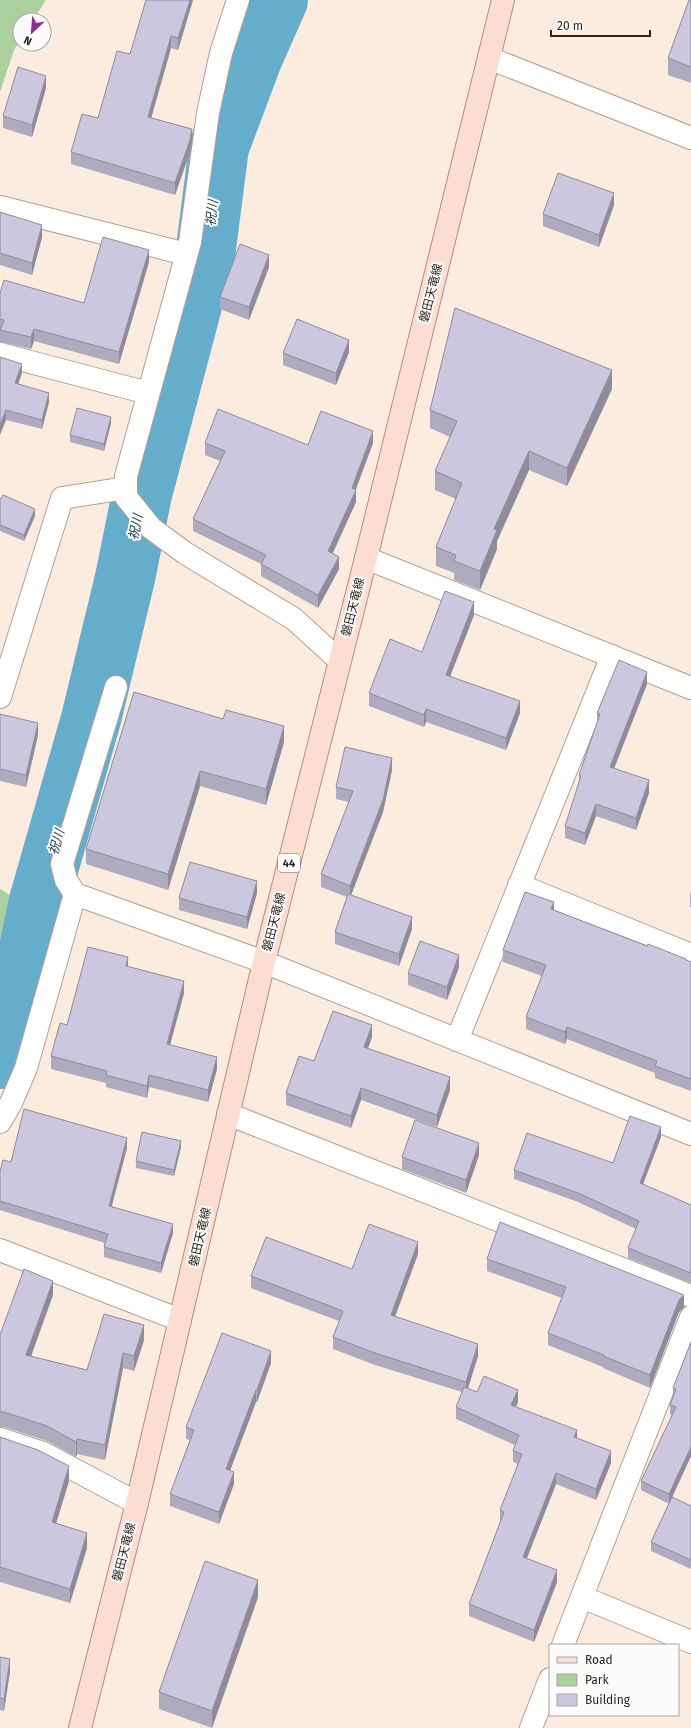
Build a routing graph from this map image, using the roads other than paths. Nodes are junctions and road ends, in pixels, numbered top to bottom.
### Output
1 (238, 0) edge
2 (503, 0) edge
3 (489, 58) junction
4 (691, 138) edge
5 (0, 207) edge
6 (186, 254) junction
7 (0, 354) edge
8 (148, 393) junction
9 (126, 488) junction
10 (366, 558) junction
11 (612, 656) junction
12 (340, 660) junction
13 (116, 687) dead end
14 (691, 688) edge
15 (0, 697) edge
16 (520, 885) junction
17 (75, 894) junction
18 (691, 955) edge
19 (264, 962) junction
20 (457, 1040) junction
21 (228, 1114) junction
22 (0, 1122) edge
23 (691, 1134) edge
24 (0, 1250) edge
25 (691, 1296) edge
26 (691, 1317) edge
27 (180, 1320) junction
28 (0, 1439) edge
29 (137, 1503) junction
30 (582, 1597) junction
31 (691, 1642) edge
32 (563, 1644) edge
33 (549, 1681) edge
34 (80, 1728) edge
35 (531, 1728) edge

1 - 6 street
2 - 3 main road, 磐田天竜線 / 44
3 - 4 street
3 - 10 main road, 磐田天竜線 / 44
5 - 6 street
6 - 8 street
7 - 8 street
8 - 9 street
9 - 12 street
9 - 15 street
10 - 11 street
10 - 12 main road, 磐田天竜線 / 44
11 - 14 street
11 - 16 street
12 - 19 main road, 磐田天竜線 / 44
13 - 17 street
16 - 18 street
16 - 20 street
17 - 19 street
17 - 22 street
19 - 20 street
19 - 21 main road, 磐田天竜線 / 44
20 - 23 street
21 - 25 street
21 - 27 main road, 磐田天竜線 / 44
24 - 27 street
26 - 30 street
27 - 29 main road, 磐田天竜線 / 44
28 - 29 street
29 - 34 main road, 磐田天竜線 / 44
30 - 31 street
30 - 32 street
33 - 35 street

